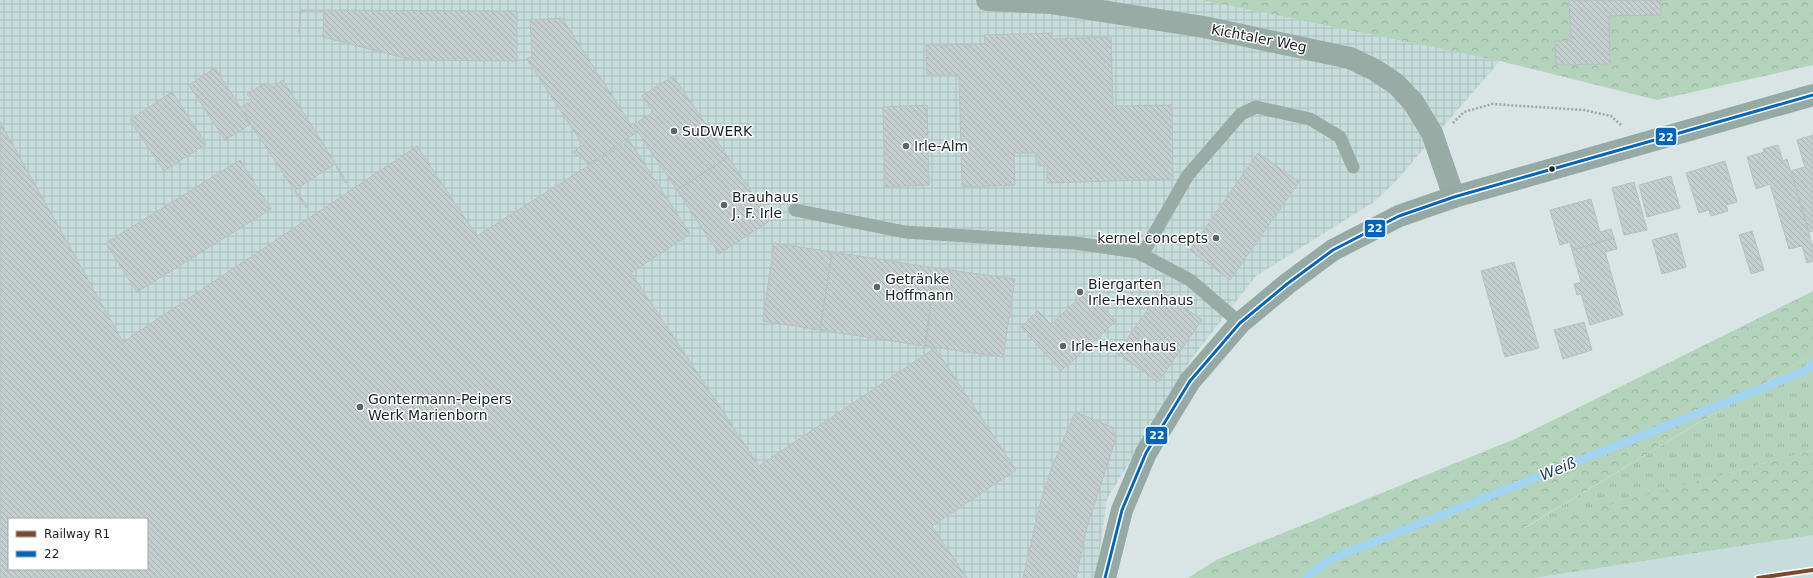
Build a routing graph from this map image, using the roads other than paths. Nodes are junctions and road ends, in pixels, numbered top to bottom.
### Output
1 (987, 0) edge
2 (1813, 95) edge
3 (1353, 167) dead end
4 (1454, 197) junction
5 (795, 210) dead end
6 (1142, 255) junction
7 (1240, 323) junction
8 (1105, 578) edge

1 - 4 street, Kichtaler Weg
2 - 4 main road
3 - 6 lane
4 - 7 main road
5 - 6 lane
6 - 7 lane
7 - 8 main road

